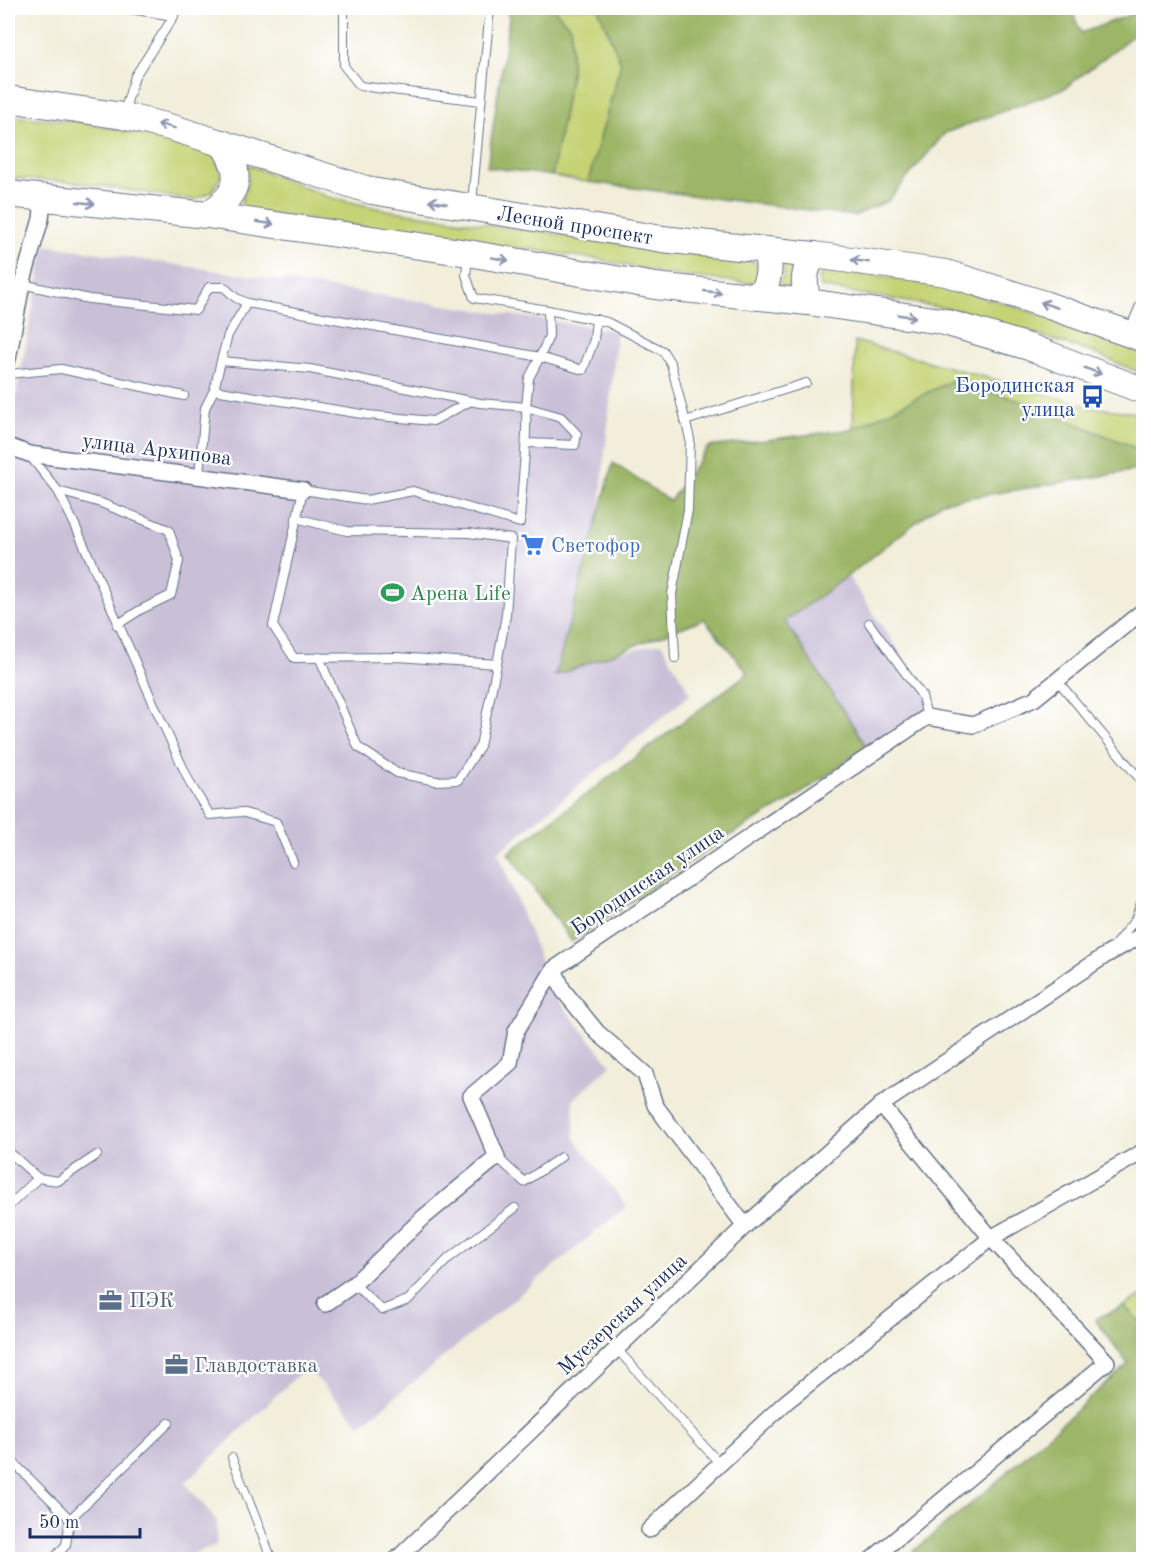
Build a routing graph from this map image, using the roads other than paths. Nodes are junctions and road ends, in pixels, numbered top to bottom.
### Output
1 (123, 8) edge
2 (344, 8) edge
3 (490, 8) edge
4 (174, 12) edge
5 (8, 99) edge
6 (481, 101) junction
7 (123, 116) junction
8 (222, 143) junction
9 (8, 194) edge
10 (44, 199) junction
11 (472, 207) junction
12 (207, 215) junction
13 (766, 250) junction
14 (468, 253) junction
15 (814, 255) junction
16 (17, 291) edge
17 (1143, 296) edge
18 (759, 297) junction
19 (808, 302) junction
20 (247, 303) junction
21 (548, 310) junction
22 (596, 319) junction
23 (1136, 336) edge
24 (540, 357) junction
25 (8, 359) edge
26 (221, 361) junction
27 (8, 374) edge
28 (806, 383) dead end
29 (214, 390) junction
30 (1143, 391) edge
31 (184, 396) dead end
32 (471, 401) junction
33 (526, 407) junction
34 (685, 421) junction
35 (528, 443) junction
36 (8, 446) edge
37 (28, 454) junction
38 (199, 475) junction
39 (303, 490) junction
40 (58, 491) junction
41 (296, 518) junction
42 (1143, 610) edge
43 (869, 623) dead end
44 (117, 625) junction
45 (319, 657) junction
46 (675, 658) dead end
47 (497, 664) junction
48 (1057, 680) junction
49 (927, 717) junction
50 (1143, 784) edge
51 (293, 861) dead end
52 (1143, 895) edge
53 (1143, 934) edge
54 (1106, 955) junction
55 (554, 969) junction
56 (882, 1105) junction
57 (8, 1151) edge
58 (1143, 1151) edge
59 (98, 1155) dead end
60 (497, 1157) junction
61 (561, 1157) dead end
62 (38, 1178) junction
63 (8, 1207) edge
64 (515, 1208) dead end
65 (745, 1227) junction
66 (991, 1238) junction
67 (354, 1284) junction
68 (325, 1305) dead end
69 (616, 1348) junction
70 (169, 1423) dead end
71 (8, 1457) edge
72 (232, 1458) dead end
73 (720, 1464) junction
74 (70, 1519) junction
75 (649, 1530) dead end
76 (52, 1560) edge
77 (272, 1560) edge
78 (396, 1560) edge
79 (871, 1560) edge

1 - 4 lane
2 - 6 lane
3 - 6 lane
4 - 7 lane
5 - 7 main road, Лесной проспект
6 - 11 lane
8 -> 7 main road, Лесной проспект
11 -> 8 main road, Лесной проспект
8 - 12 main road
9 - 10 main road
10 -> 12 main road
10 - 16 street
11 - 13 main road, Лесной проспект
12 -> 14 main road
13 - 15 main road, Лесной проспект
13 - 18 main road
14 -> 18 main road
14 - 21 lane
15 - 19 main road
23 -> 15 main road, Лесной проспект
16 - 20 lane
16 - 25 street
17 - 23 lane
18 - 19 main road
19 -> 30 main road
20 - 24 lane
20 - 26 lane
21 - 22 lane
21 - 24 lane
22 - 24 lane
22 - 34 lane
24 - 33 lane
26 - 29 lane
26 - 32 lane
27 - 31 lane
28 - 34 lane
29 - 32 lane
29 - 38 lane
32 - 33 lane
33 - 35 lane
33 - 35 lane
34 - 46 lane
35 - 39 lane
36 - 37 street, улица Архипова
37 - 38 street, улица Архипова
37 - 40 lane
38 - 39 street, улица Архипова
39 - 41 lane
40 - 44 lane
40 - 44 lane
41 - 45 lane
41 - 47 lane
42 - 48 street
43 - 49 lane
44 - 51 lane
45 - 47 lane
45 - 47 lane
48 - 49 street
48 - 50 lane
49 - 55 street, Бородинская улица
52 - 54 lane
53 - 54 street, Муезерская улица
54 - 56 street, Муезерская улица
55 - 60 street, Бородинская улица
55 - 65 street
56 - 65 street, Муезерская улица
56 - 66 street
57 - 62 lane
58 - 66 street
59 - 62 lane
60 - 61 lane
60 - 67 street
62 - 63 lane
64 - 67 lane
65 - 69 street, Муезерская улица
66 - 73 street
66 - 79 street
67 - 68 street
69 - 73 lane
69 - 78 street, Муезерская улица
70 - 74 lane
71 - 74 lane
72 - 77 lane
73 - 75 street
74 - 76 lane

